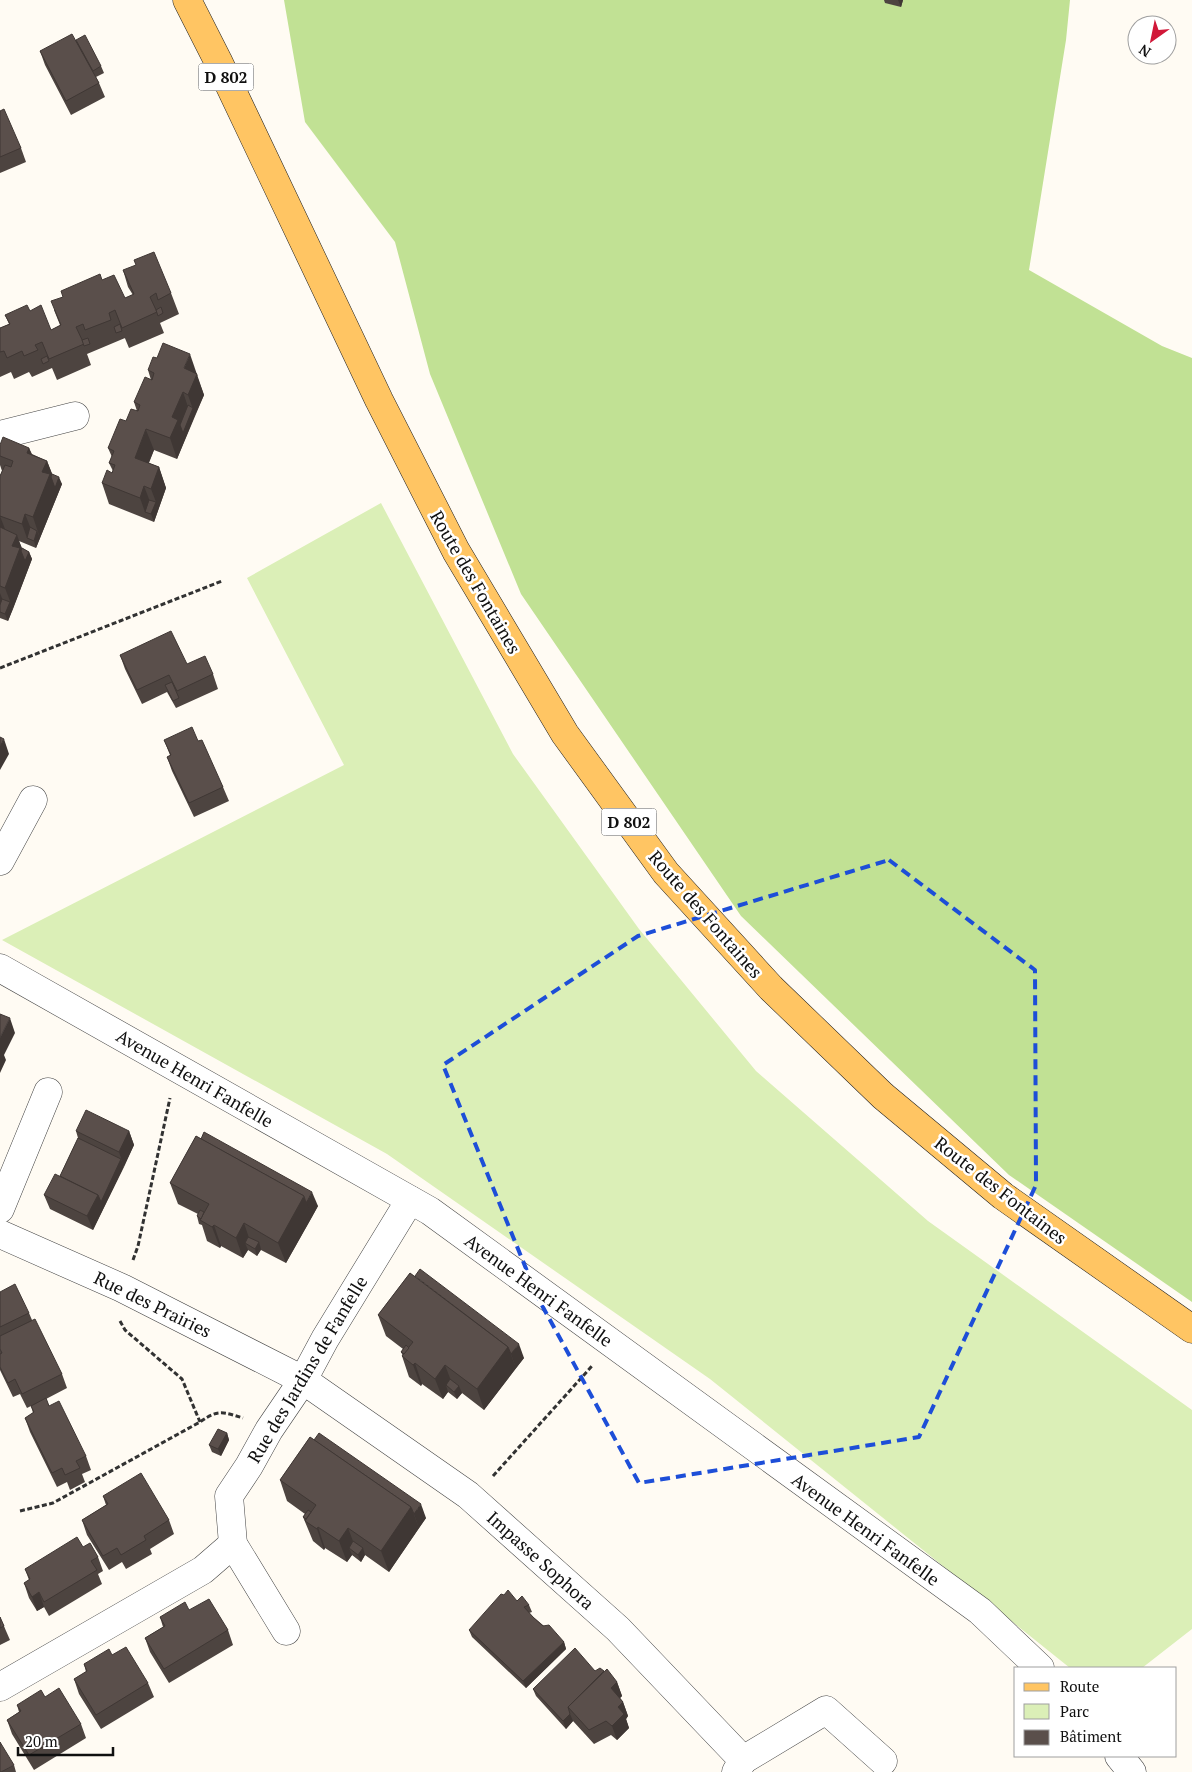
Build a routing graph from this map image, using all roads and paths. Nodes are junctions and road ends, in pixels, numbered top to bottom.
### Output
1 (186, 0) edge
2 (75, 416) dead end
3 (0, 435) edge
4 (222, 581) dead end
5 (0, 668) edge
6 (33, 800) dead end
7 (0, 861) edge
8 (0, 968) edge
9 (177, 1068) junction
10 (48, 1092) dead end
11 (410, 1200) junction
12 (0, 1209) edge
13 (0, 1234) edge
14 (122, 1288) junction
15 (1192, 1330) edge
16 (612, 1344) junction
17 (303, 1380) junction
18 (246, 1419) dead end
19 (200, 1422) junction
20 (472, 1499) junction
21 (20, 1511) dead end
22 (232, 1544) junction
23 (286, 1631) dead end
24 (1039, 1667) edge
25 (0, 1686) edge
26 (1121, 1757) edge
27 (883, 1761) dead end
28 (739, 1766) edge
29 (1132, 1772) edge

1 - 15 main road, Route des Fontaines / D 802
2 - 3 street
4 - 5 path
6 - 7 street
8 - 9 street, Avenue Henri Fanfelle
9 - 11 street, Avenue Henri Fanfelle
9 - 14 path
10 - 12 street
11 - 16 street, Avenue Henri Fanfelle
11 - 17 street, Rue des Jardins de Fanfelle
13 - 14 street, Rue des Prairies
14 - 17 street, Rue des Prairies
14 - 19 path
16 - 20 path
16 - 24 street, Avenue Henri Fanfelle
17 - 20 street, Impasse Sophora
17 - 22 street, Rue des Jardins de Fanfelle
18 - 19 path
19 - 21 path
20 - 28 street, Impasse Sophora
22 - 23 street
22 - 25 street
26 - 29 street
27 - 28 street

